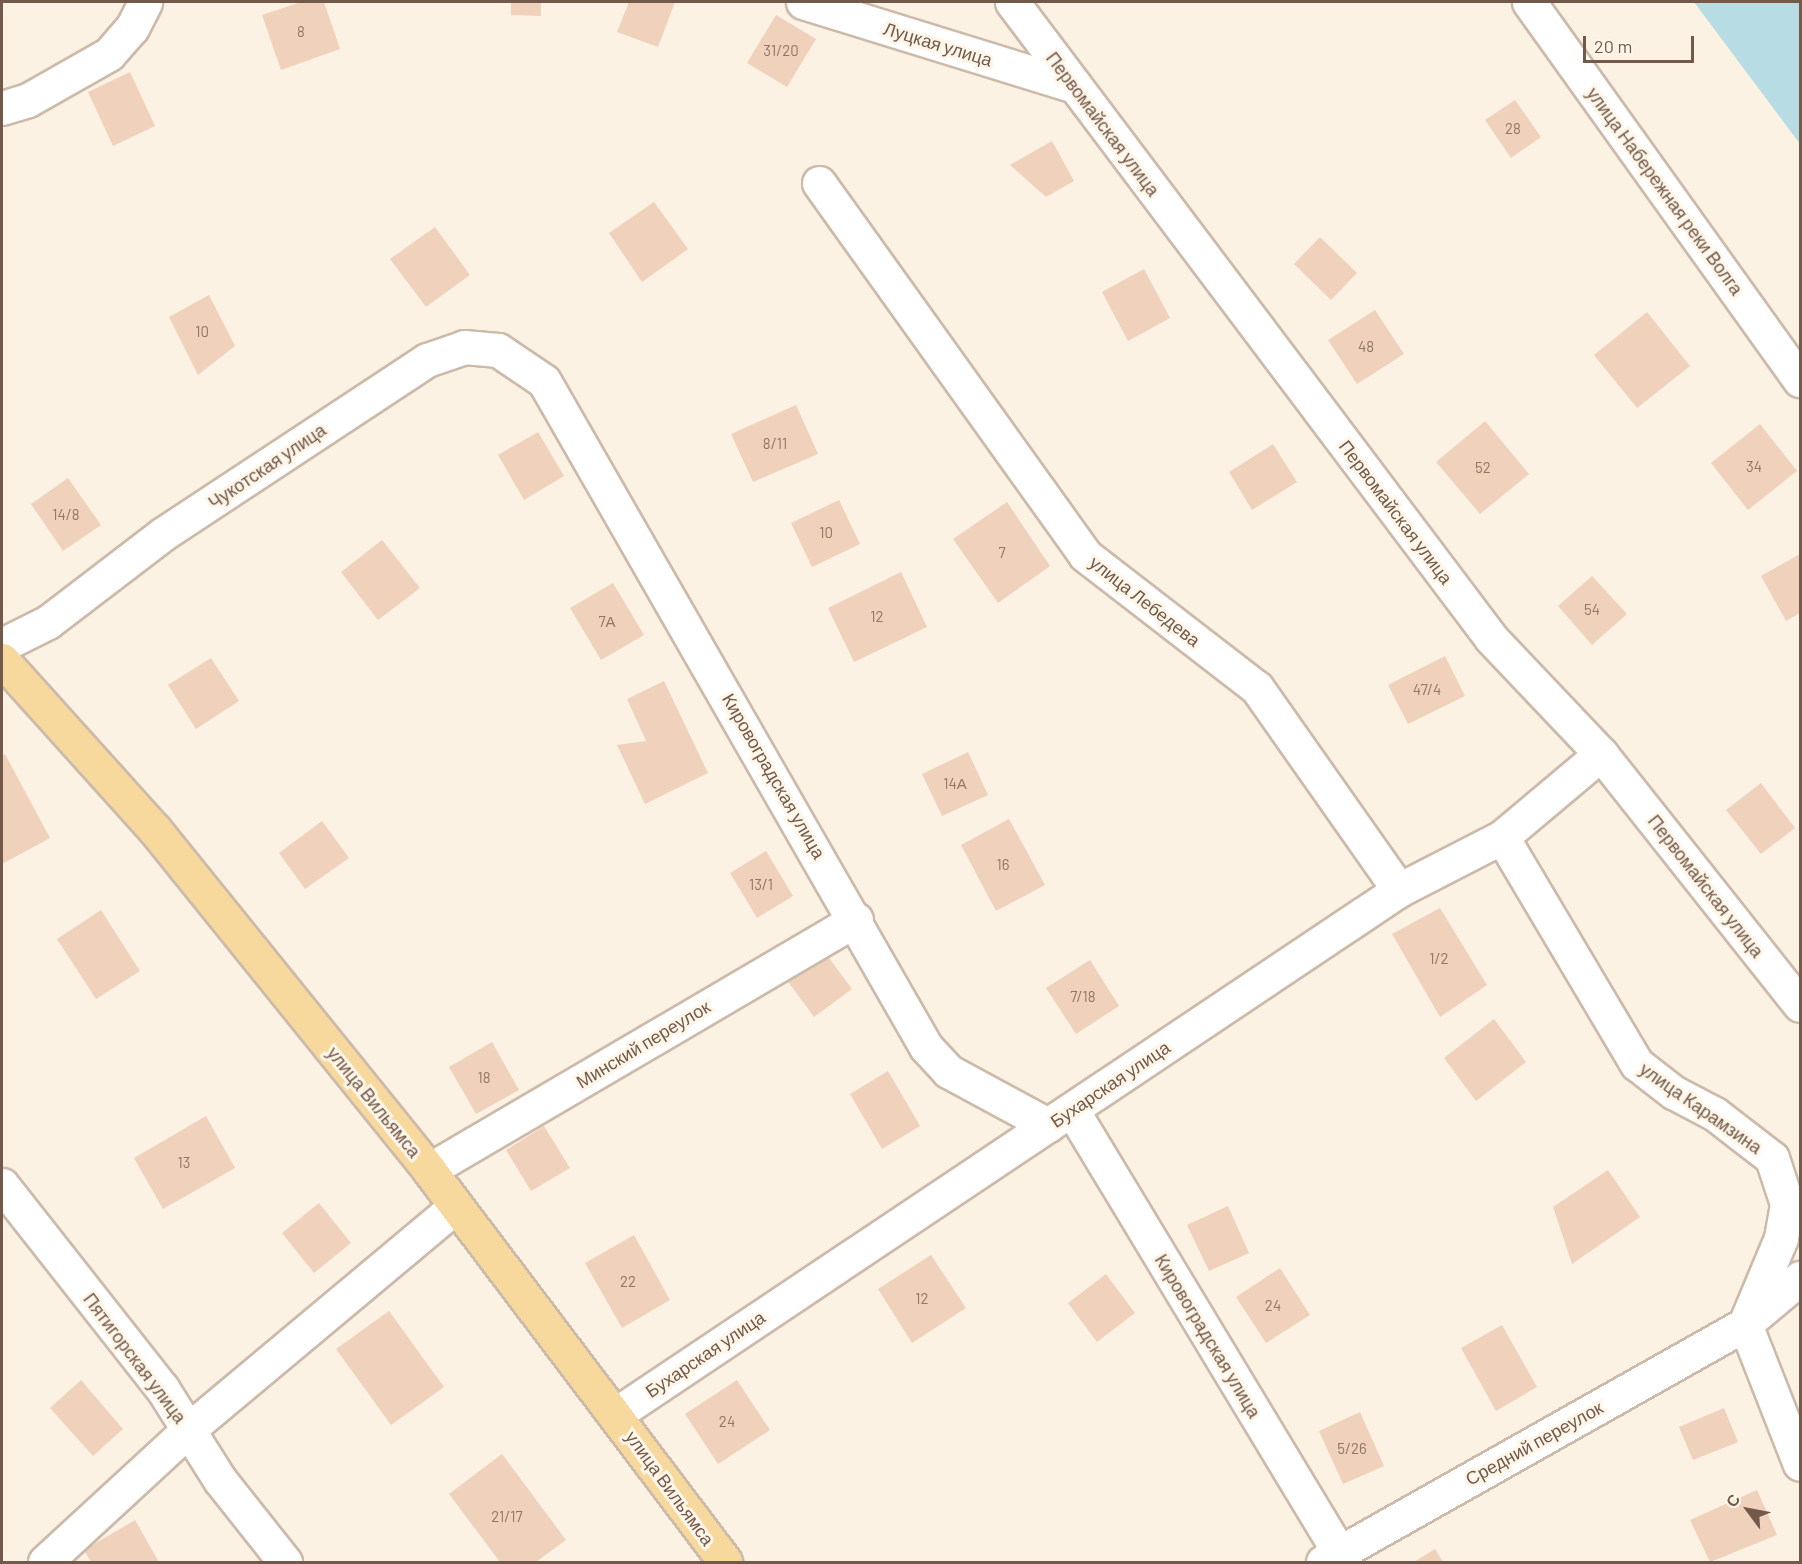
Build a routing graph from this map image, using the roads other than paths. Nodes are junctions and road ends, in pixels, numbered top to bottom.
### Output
1 (145, 2) edge
2 (802, 2) edge
3 (1012, 2) edge
4 (1529, 2) edge
5 (1074, 86) junction
6 (2, 108) edge
7 (819, 183) dead end
8 (1800, 380) edge
9 (544, 381) joint
10 (2, 645) edge
11 (2, 660) edge
12 (1601, 754) junction
13 (1502, 837) junction
14 (1399, 890) junction
15 (856, 918) junction
16 (1800, 1005) edge
17 (1060, 1118) junction
18 (429, 1170) junction
19 (2, 1185) edge
20 (456, 1206) junction
21 (1800, 1278) edge
22 (1745, 1324) junction
23 (616, 1414) junction
24 (188, 1430) junction
25 (1800, 1464) edge
26 (1336, 1560) edge
27 (45, 1563) edge
28 (285, 1563) edge
29 (725, 1563) edge

1 - 6 street
2 - 5 street, Луцкая улица
3 - 5 street, Первомайская улица
4 - 8 street, улица Набережная реки Волга
5 - 12 street, Первомайская улица
7 - 14 street, улица Лебедева
9 - 10 street, Чукотская улица
9 - 15 street, Кировоградская улица
11 - 18 main road, улица Вильямса
12 - 13 street, Бухарская улица
12 - 16 street, Первомайская улица
13 - 14 street, Бухарская улица
13 - 22 street, улица Карамзина
14 - 17 street, Бухарская улица
15 - 17 street, Кировоградская улица
15 - 18 street, Минский переулок
17 - 23 street, Бухарская улица
17 - 26 street, Кировоградская улица
18 - 20 main road, улица Вильямса
19 - 24 street, Пятигорская улица
20 - 23 main road, улица Вильямса
20 - 24 street
21 - 22 street, Средний переулок
22 - 25 street
22 - 26 street, Средний переулок
23 - 29 main road, улица Вильямса
24 - 27 street
24 - 28 street, Пятигорская улица

